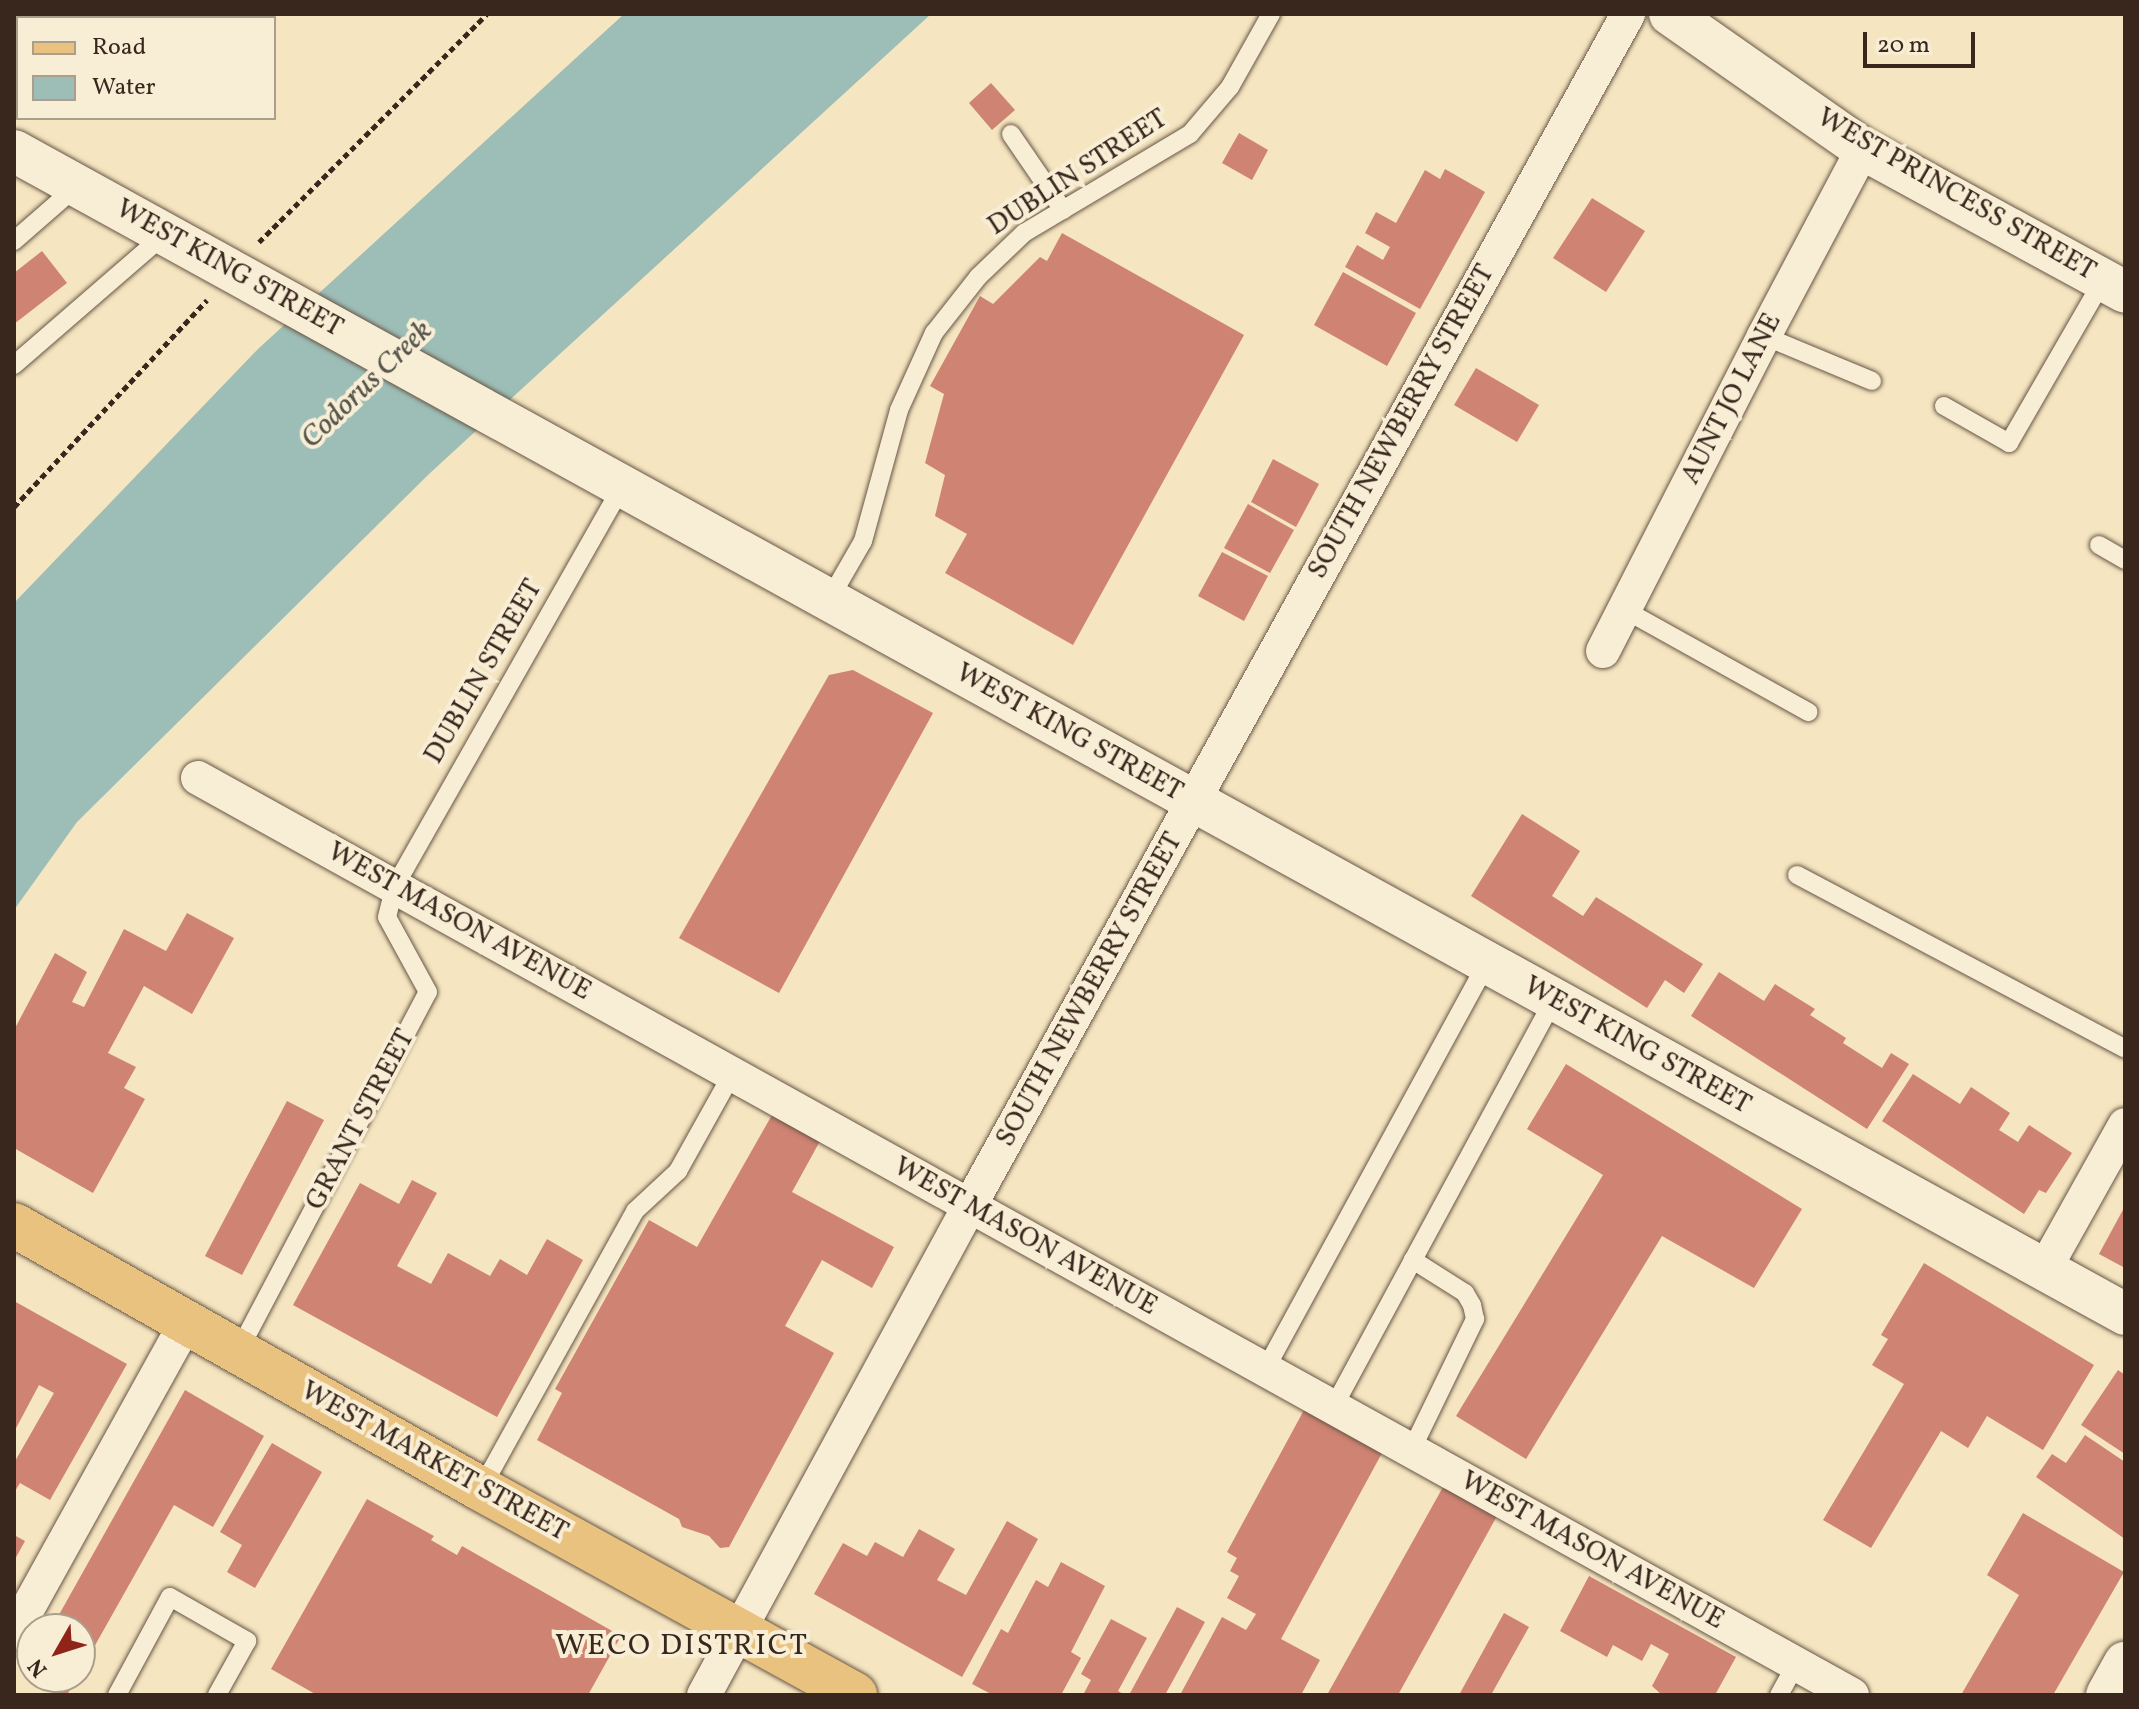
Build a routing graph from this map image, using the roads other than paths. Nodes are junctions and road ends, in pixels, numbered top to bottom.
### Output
1 (1271, 14) edge
2 (1628, 14) edge
3 (1670, 14) edge
4 (1011, 134) dead end
5 (1863, 149) junction
6 (14, 151) edge
7 (77, 186) junction
8 (1063, 210) junction
9 (165, 234) junction
10 (14, 241) edge
11 (2114, 286) edge
12 (1764, 336) junction
13 (14, 365) edge
14 (1872, 381) dead end
15 (1944, 406) dead end
16 (622, 486) junction
17 (2099, 545) dead end
18 (2125, 560) edge
19 (829, 600) junction
20 (1625, 610) junction
21 (1603, 651) dead end
22 (1808, 712) dead end
23 (198, 778) dead end
24 (1194, 803) junction
25 (1797, 875) dead end
26 (395, 886) junction
27 (1487, 963) junction
28 (1554, 1000) junction
29 (2125, 1049) edge
30 (732, 1074) junction
31 (2125, 1125) edge
32 (969, 1207) junction
33 (14, 1225) edge
34 (1413, 1260) junction
35 (2044, 1270) junction
36 (2125, 1314) edge
37 (186, 1323) junction
38 (238, 1352) junction
39 (1265, 1370) junction
40 (1333, 1408) junction
41 (1411, 1451) junction
42 (481, 1489) junction
43 (740, 1631) junction
44 (14, 1633) edge
45 (2125, 1663) edge
46 (1796, 1664) junction
47 (117, 1695) edge
48 (217, 1695) edge
49 (704, 1695) edge
50 (855, 1695) edge
51 (1779, 1695) edge
52 (1852, 1695) edge
53 (2107, 1695) edge

1 - 8 lane, DUBLIN STREET
2 - 24 street, SOUTH NEWBERRY STREET
3 - 5 street, WEST PRINCESS STREET
4 - 8 lane
5 - 11 street, WEST PRINCESS STREET
5 - 12 street, AUNT JO LANE
6 - 7 street, WEST KING STREET
7 - 9 street, WEST KING STREET
7 - 10 lane
8 - 19 lane, DUBLIN STREET
9 - 13 lane
9 - 16 street, WEST KING STREET
11 - 15 lane
12 - 14 lane
12 - 20 street, AUNT JO LANE
16 - 19 street, WEST KING STREET
16 - 26 lane, DUBLIN STREET
17 - 18 lane
19 - 24 street, WEST KING STREET
20 - 21 street, AUNT JO LANE
20 - 22 lane
23 - 26 street, WEST MASON AVENUE
24 - 27 street, WEST KING STREET
24 - 32 street, SOUTH NEWBERRY STREET
25 - 29 lane
26 - 30 street, WEST MASON AVENUE
26 - 38 lane, GRANT STREET
27 - 28 street, WEST KING STREET
27 - 39 lane
28 - 34 lane
28 - 35 street, WEST KING STREET
30 - 32 street, WEST MASON AVENUE
30 - 42 lane
31 - 35 street
32 - 39 street, WEST MASON AVENUE
32 - 43 street, SOUTH NEWBERRY STREET
33 - 37 main road, WEST MARKET STREET
34 - 40 lane
34 - 41 lane
35 - 36 street, WEST KING STREET
37 - 38 main road, WEST MARKET STREET
37 - 44 street
38 - 42 main road, WEST MARKET STREET
39 - 40 street, WEST MASON AVENUE
40 - 41 street, WEST MASON AVENUE
41 - 46 street, WEST MASON AVENUE
42 - 43 main road, WEST MARKET STREET
43 - 49 street, SOUTH NEWBERRY STREET
43 - 50 main road, WEST MARKET STREET
45 - 53 street
46 - 51 lane
46 - 52 street, WEST MASON AVENUE
47 - 48 lane

